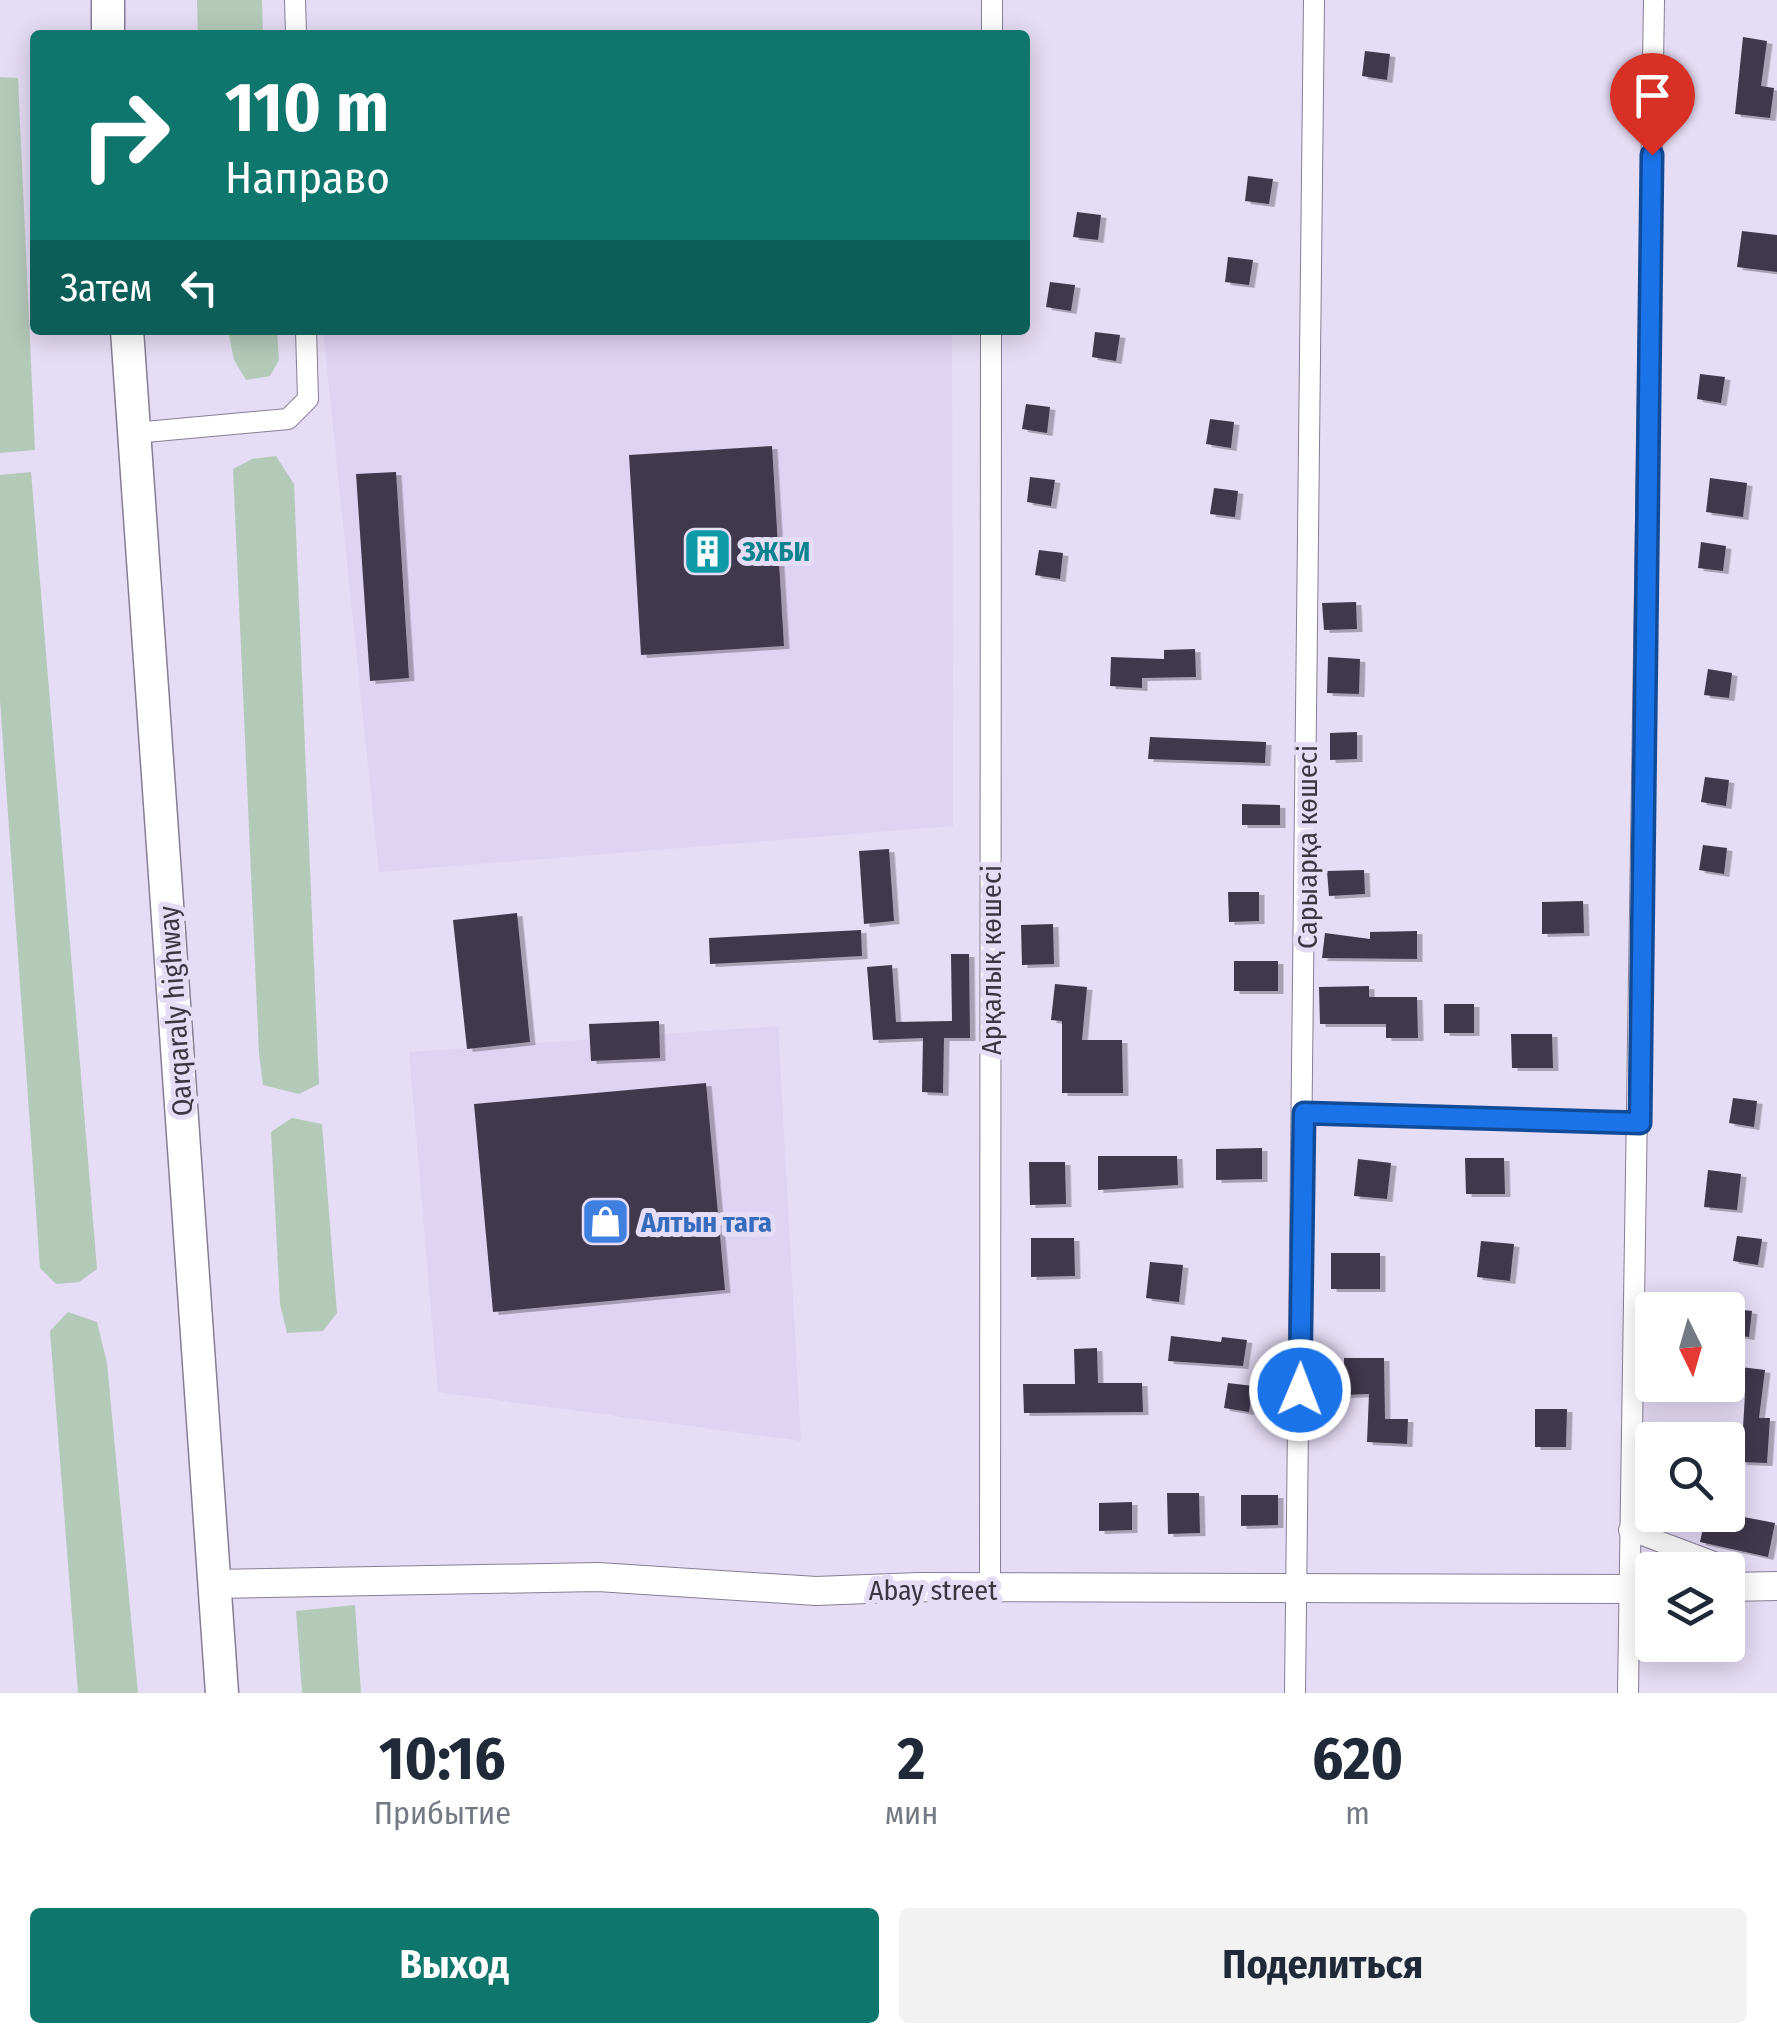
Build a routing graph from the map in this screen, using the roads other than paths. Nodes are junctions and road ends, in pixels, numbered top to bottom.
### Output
1 (108, 0) edge
2 (295, 0) edge
3 (992, 0) edge
4 (1314, 0) edge
5 (1654, 0) edge
6 (108, 30) edge
7 (296, 30) edge
8 (992, 30) edge
9 (127, 335) edge
10 (306, 335) edge
11 (992, 335) edge
12 (134, 432) junction
13 (1304, 1113) junction
14 (1640, 1123) junction
15 (1629, 1530) junction
16 (1687, 1552) edge
17 (1635, 1562) edge
18 (1745, 1582) edge
19 (214, 1584) junction
20 (1777, 1586) edge
21 (1297, 1587) junction
22 (1635, 1588) edge
23 (990, 1590) junction
24 (1635, 1632) edge
25 (222, 1693) edge
26 (1296, 1693) edge
27 (1628, 1693) edge

1 - 6 highway
2 - 7 street
3 - 8 street
4 - 13 street, Сарыарқа көшесі
5 - 14 street
9 - 12 highway, Qarqaraly highway
10 - 12 street
11 - 23 street, Арқалық көшесі
12 - 19 highway, Qarqaraly highway
13 - 14 street
13 - 21 street, Сарыарқа көшесі
14 - 15 street
15 - 16 street
15 - 17 street
18 - 20 main road
19 - 23 main road, Abay street
19 - 25 highway, Qarqaraly highway
21 - 22 main road, Abay street
21 - 23 main road, Abay street
21 - 26 street, Сарыарқа көшесі
24 - 27 street

